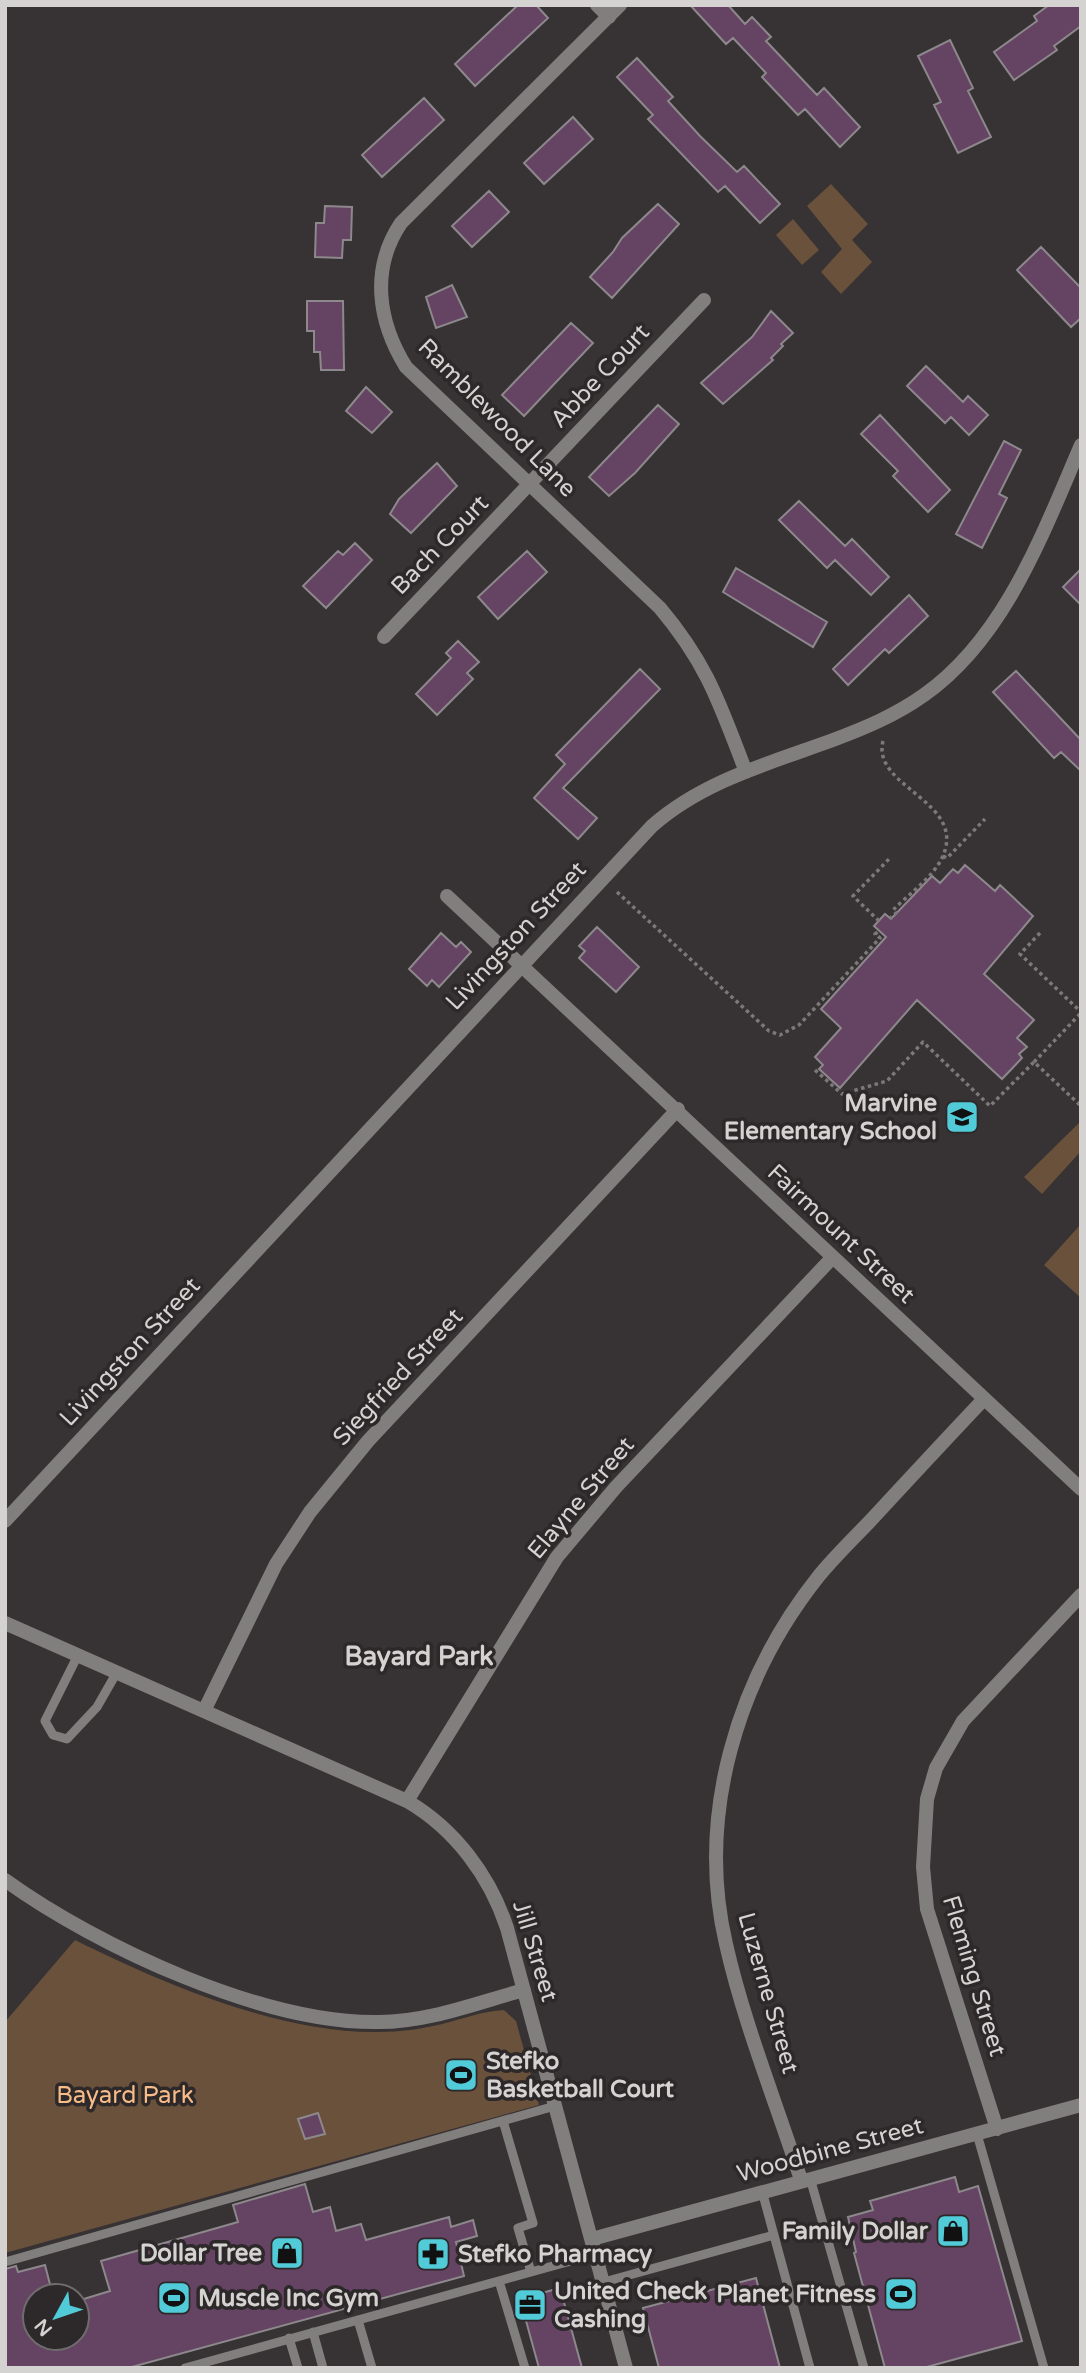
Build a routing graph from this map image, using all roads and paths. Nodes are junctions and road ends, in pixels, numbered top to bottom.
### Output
1 (597, 5) edge
2 (620, 5) edge
3 (609, 17) junction
4 (704, 300) dead end
5 (1081, 445) edge
6 (529, 484) junction
7 (384, 636) dead end
8 (883, 741) dead end
9 (746, 772) junction
10 (985, 819) dead end
11 (943, 856) junction
12 (889, 859) dead end
13 (617, 892) dead end
14 (447, 896) dead end
15 (890, 918) dead end
16 (879, 921) dead end
17 (878, 931) dead end
18 (1040, 933) dead end
19 (520, 965) junction
20 (1081, 1013) edge
21 (1034, 1062) junction
22 (815, 1070) dead end
23 (1081, 1106) edge
24 (678, 1110) junction
25 (832, 1258) junction
26 (984, 1399) junction
27 (1081, 1489) edge
28 (5, 1521) edge
29 (1081, 1595) edge
30 (5, 1623) edge
31 (78, 1655) junction
32 (117, 1672) junction
33 (204, 1711) junction
34 (408, 1801) junction
35 (5, 1880) edge
36 (524, 1990) junction
37 (1081, 2105) edge
38 (555, 2106) junction
39 (503, 2121) junction
40 (997, 2129) junction
41 (977, 2134) junction
42 (806, 2179) junction
43 (762, 2191) junction
44 (774, 2235) junction
45 (592, 2239) junction
46 (596, 2254) junction
47 (5, 2262) edge
48 (531, 2272) junction
49 (499, 2281) junction
50 (604, 2282) junction
51 (358, 2320) junction
52 (313, 2332) junction
53 (289, 2338) junction
54 (185, 2368) edge
55 (298, 2368) edge
56 (323, 2368) edge
57 (372, 2368) edge
58 (525, 2368) edge
59 (626, 2368) edge
60 (810, 2368) edge
61 (864, 2368) edge
62 (1044, 2368) edge

1 - 3 street
2 - 3 street, Ramblewood Lane
3 - 6 street, Ramblewood Lane
4 - 6 street, Abbe Court
5 - 9 street, Livingston Street
6 - 7 street, Bach Court
6 - 9 street, Ramblewood Lane
8 - 11 path
9 - 19 street, Livingston Street
10 - 11 path
11 - 15 path
12 - 16 path
13 - 17 path
14 - 19 street, Fairmount Street
18 - 20 path
19 - 24 street, Fairmount Street
19 - 28 street, Livingston Street
20 - 21 path
21 - 22 path
21 - 23 path
24 - 25 street, Fairmount Street
24 - 33 street, Siegfried Street
25 - 26 street, Fairmount Street
25 - 34 street, Elayne Street
26 - 27 street, Fairmount Street
26 - 42 street, Luzerne Street
29 - 40 street, Fleming Street
30 - 31 street, Jill Street
31 - 32 street, Jill Street
31 - 32 lane
32 - 33 street, Jill Street
33 - 34 street, Jill Street
34 - 36 street, Jill Street
35 - 36 street
36 - 38 street, Jill Street
37 - 40 street, Woodbine Street
38 - 39 lane
38 - 45 street, Jill Street
39 - 47 lane
39 - 48 lane
40 - 41 street, Woodbine Street
41 - 42 street, Woodbine Street
41 - 62 lane
42 - 43 street, Woodbine Street
42 - 61 lane
43 - 44 lane
43 - 45 street, Woodbine Street
44 - 50 lane
44 - 60 lane
45 - 46 street, Jill Street
46 - 48 lane
46 - 50 street, Jill Street
48 - 49 lane
49 - 51 lane
49 - 58 lane
50 - 59 street, Jill Street
51 - 52 lane
51 - 57 lane
52 - 53 lane
52 - 56 lane
53 - 54 lane
53 - 55 lane

